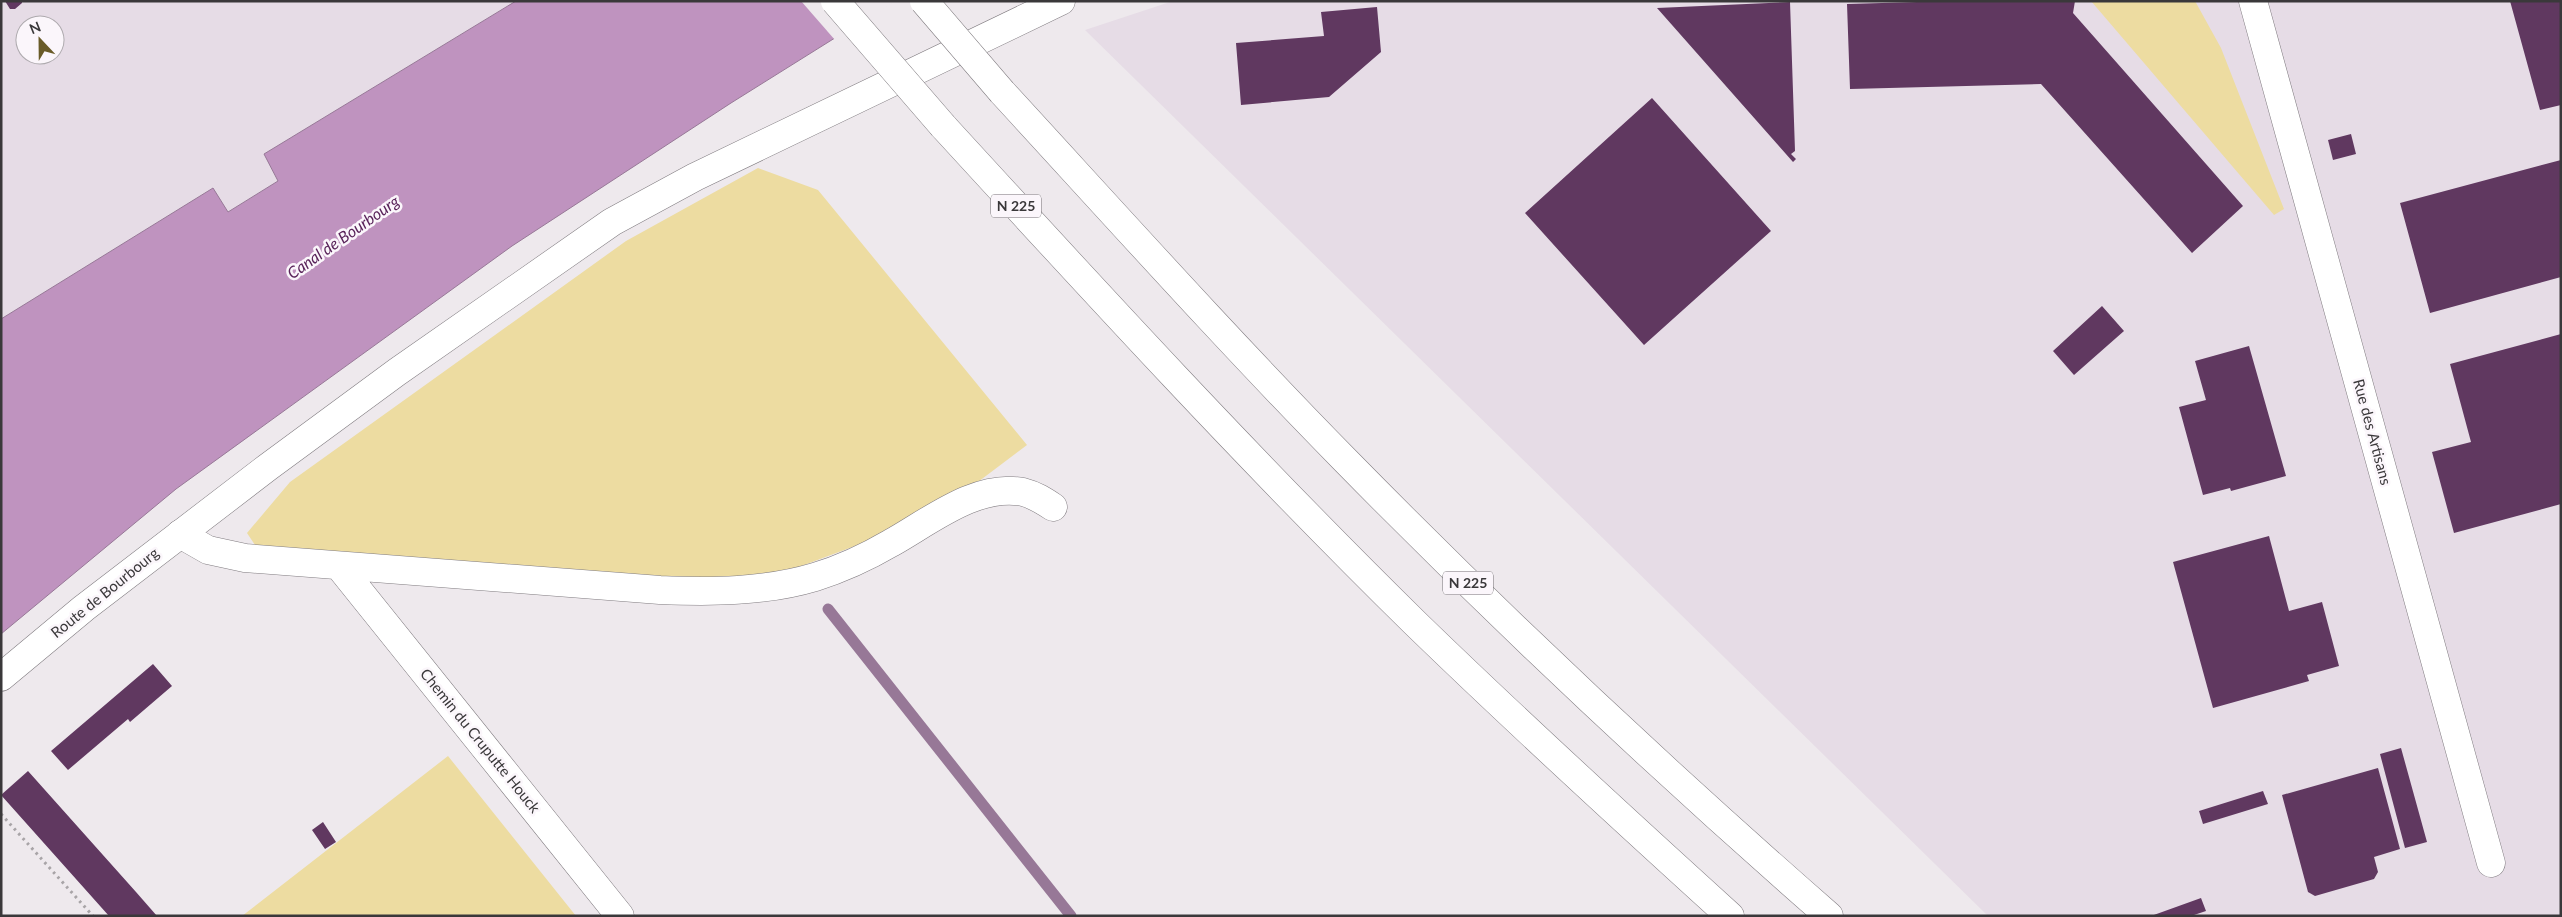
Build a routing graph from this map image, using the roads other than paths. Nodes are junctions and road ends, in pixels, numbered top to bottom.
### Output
1 (835, 1) edge
2 (924, 1) edge
3 (1061, 1) edge
4 (2253, 1) edge
5 (1053, 507) dead end
6 (180, 534) junction
7 (340, 566) junction
8 (1, 677) edge
9 (2491, 863) dead end
10 (620, 916) edge
11 (1730, 916) edge
12 (1829, 916) edge

1 - 11 main road, N 225, bridge
2 - 12 main road, N 225, bridge
3 - 6 main road, Route de Bourbourg
4 - 9 main road, Rue des Artisans
5 - 7 main road
6 - 7 main road
6 - 8 main road, Route de Bourbourg
7 - 10 main road, Chemin du Cruputte Houck

